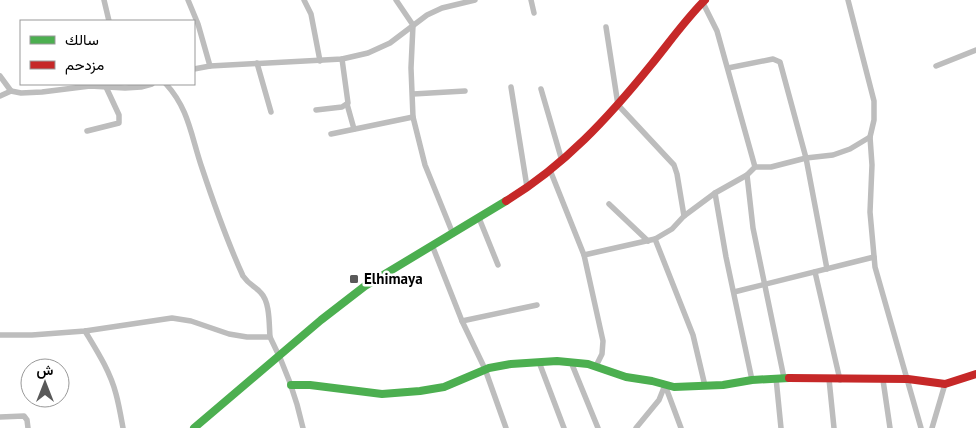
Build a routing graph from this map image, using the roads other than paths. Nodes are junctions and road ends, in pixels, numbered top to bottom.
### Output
1 (104, 0) edge
2 (188, 0) edge
3 (304, 0) edge
4 (396, 0) edge
5 (471, 0) edge
6 (531, 0) edge
7 (848, 0) edge
8 (704, 1) edge
9 (534, 13) dead end
10 (109, 20) edge
11 (413, 25) junction
12 (606, 27) dead end
13 (976, 50) edge
14 (342, 59) junction
15 (320, 61) junction
16 (257, 64) junction
17 (210, 66) junction
18 (936, 66) dead end
19 (728, 68) junction
20 (195, 69) edge
21 (0, 76) edge
22 (148, 85) edge
23 (167, 85) edge
24 (124, 86) edge
25 (106, 87) junction
26 (511, 87) dead end
27 (541, 89) dead end
28 (11, 91) junction
29 (465, 91) dead end
30 (413, 94) junction
31 (0, 96) edge
32 (347, 104) junction
33 (618, 105) junction
34 (316, 110) dead end
35 (270, 112) dead end
36 (413, 117) junction
37 (354, 129) junction
38 (87, 131) dead end
39 (331, 134) dead end
40 (870, 137) junction
41 (806, 158) junction
42 (562, 161) junction
43 (755, 167) junction
44 (550, 170) junction
45 (748, 175) junction
46 (527, 187) junction
47 (715, 193) junction
48 (609, 204) dead end
49 (684, 216) junction
50 (479, 218) junction
51 (452, 234) junction
52 (655, 239) junction
53 (648, 240) junction
54 (432, 246) junction
55 (584, 255) junction
56 (874, 257) junction
57 (498, 264) dead end
58 (827, 269) junction
59 (815, 272) junction
60 (765, 286) junction
61 (734, 292) junction
62 (537, 305) dead end
63 (462, 321) junction
64 (85, 331) junction
65 (0, 335) edge
66 (270, 337) junction
67 (280, 356) junction
68 (539, 362) junction
69 (571, 362) junction
70 (596, 366) junction
71 (485, 369) junction
72 (976, 374) edge
73 (780, 378) junction
74 (908, 378) junction
75 (829, 379) junction
76 (752, 380) junction
77 (840, 380) junction
78 (883, 380) junction
79 (945, 384) junction
80 (291, 385) junction
81 (665, 385) junction
82 (705, 386) junction
83 (0, 417) edge
84 (28, 428) edge
85 (123, 428) edge
86 (194, 428) edge
87 (303, 428) edge
88 (506, 428) edge
89 (564, 428) edge
90 (598, 428) edge
91 (636, 428) edge
92 (681, 428) edge
93 (781, 428) edge
94 (834, 428) edge
95 (890, 428) edge
96 (921, 428) edge
97 (932, 428) edge

1 - 10 street
2 - 17 street
3 - 15 street
4 - 11 street
5 - 11 street
6 - 9 street
7 - 40 street
8 - 19 street
8 - 33 street
11 - 14 street
11 - 30 street
12 - 33 street
13 - 18 street
14 - 15 street
14 - 32 street
15 - 16 street
16 - 17 street
16 - 35 street
17 - 20 street
19 - 41 street
19 - 43 street
21 - 28 street
22 - 24 street
23 - 66 street
24 - 25 street
25 - 28 street
25 - 38 street
26 - 46 street
27 - 42 street
28 - 31 street
29 - 30 street
30 - 36 street
32 - 34 street
32 - 37 street
33 - 42 street
33 - 49 street
36 - 37 street
36 - 51 street
37 - 39 street
40 - 41 street
40 - 56 street
41 - 43 street
41 - 58 street
42 - 44 street
43 - 45 street
44 - 46 street
44 - 55 street
45 - 47 street
45 - 60 street
46 - 50 street
47 - 49 street
47 - 61 street
48 - 53 street
49 - 52 street
50 - 51 street
50 - 57 street
51 - 54 street
52 - 53 street
52 - 82 street
53 - 55 street
54 - 63 street
54 - 67 street
55 - 70 street
56 - 58 street
56 - 74 street
58 - 59 street
59 - 60 street
59 - 77 street
60 - 61 street
60 - 73 street
61 - 76 street
62 - 63 street
63 - 71 street
64 - 65 street
64 - 66 street
64 - 85 street
66 - 67 street
67 - 80 street
67 - 86 street
68 - 69 street
68 - 71 street
68 - 89 street
69 - 70 street
69 - 90 street
70 - 81 street
71 - 80 street
71 - 88 street
72 - 79 street
73 - 75 street
73 - 76 street
73 - 93 street
74 - 78 street
74 - 79 street
74 - 96 street
75 - 77 street
75 - 94 street
76 - 82 street
77 - 78 street
78 - 95 street
79 - 97 street
80 - 87 street
81 - 82 street
81 - 91 street
81 - 92 street
83 - 84 street

